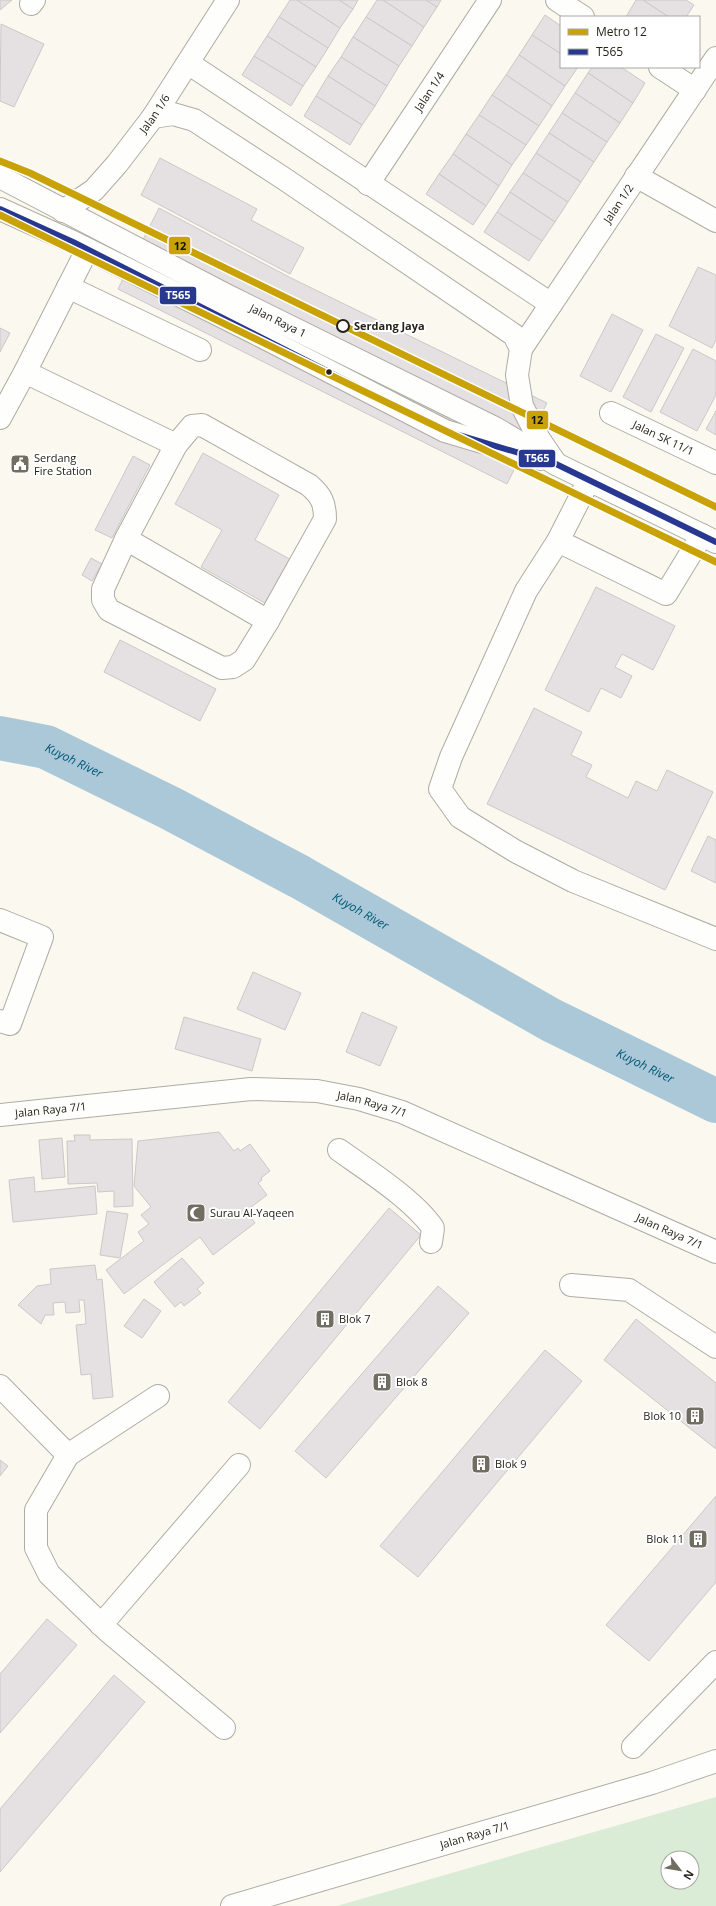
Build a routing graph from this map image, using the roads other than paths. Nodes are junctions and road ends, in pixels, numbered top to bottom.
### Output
1 (490, 0) edge
2 (557, 0) edge
3 (222, 2) edge
4 (581, 16) edge
5 (716, 58) edge
6 (188, 63) junction
7 (662, 68) edge
8 (695, 90) junction
9 (153, 117) junction
10 (636, 176) junction
11 (0, 177) edge
12 (368, 184) junction
13 (0, 209) edge
14 (63, 211) junction
15 (716, 221) edge
16 (87, 250) junction
17 (68, 287) junction
18 (551, 304) junction
19 (521, 349) junction
20 (200, 350) dead end
21 (25, 372) junction
22 (611, 413) dead end
23 (0, 418) edge
24 (176, 445) junction
25 (716, 463) edge
26 (556, 464) junction
27 (589, 480) junction
28 (709, 538) edge
29 (126, 539) junction
30 (558, 541) junction
31 (268, 621) junction
32 (0, 920) edge
33 (716, 939) edge
34 (0, 1021) edge
35 (0, 1115) edge
36 (339, 1150) dead end
37 (431, 1242) dead end
38 (716, 1252) edge
39 (571, 1285) dead end
40 (716, 1347) edge
41 (0, 1386) edge
42 (158, 1396) dead end
43 (68, 1455) junction
44 (238, 1465) dead end
45 (101, 1625) junction
46 (716, 1662) edge
47 (224, 1728) dead end
48 (633, 1747) dead end
49 (716, 1761) edge
50 (232, 1906) edge

1 - 12 street, Jalan 1/4
2 - 4 street
3 - 6 street, Jalan 1/6
5 - 8 street, Jalan 1/2
6 - 9 street, Jalan 1/6
6 - 12 street
7 - 8 street
8 - 10 street, Jalan 1/2
9 - 14 street, Jalan 1/6
9 - 19 street
10 - 15 street
10 - 18 street, Jalan 1/2
11 - 14 street, Jalan Raya 1
12 - 18 street
13 - 16 street, Jalan Raya 1
14 - 26 street, Jalan Raya 1
16 - 17 street
16 - 26 street, Jalan Raya 1
17 - 20 street
17 - 21 street
18 - 19 street, Jalan 1/2
19 - 26 street
21 - 23 street
21 - 24 street
22 - 25 street, Jalan SK 11/1
24 - 29 street
24 - 31 street
26 - 27 street, Jalan Raya 1
27 - 28 street, Jalan Raya 1
27 - 30 street
28 - 30 street
29 - 31 street
29 - 31 street
30 - 33 street
32 - 34 street
35 - 38 street, Jalan Raya 7/1
36 - 37 street
39 - 40 street
41 - 43 street
42 - 43 street
43 - 45 street
44 - 45 street
45 - 47 street
46 - 48 street
49 - 50 street, Jalan Raya 7/1

